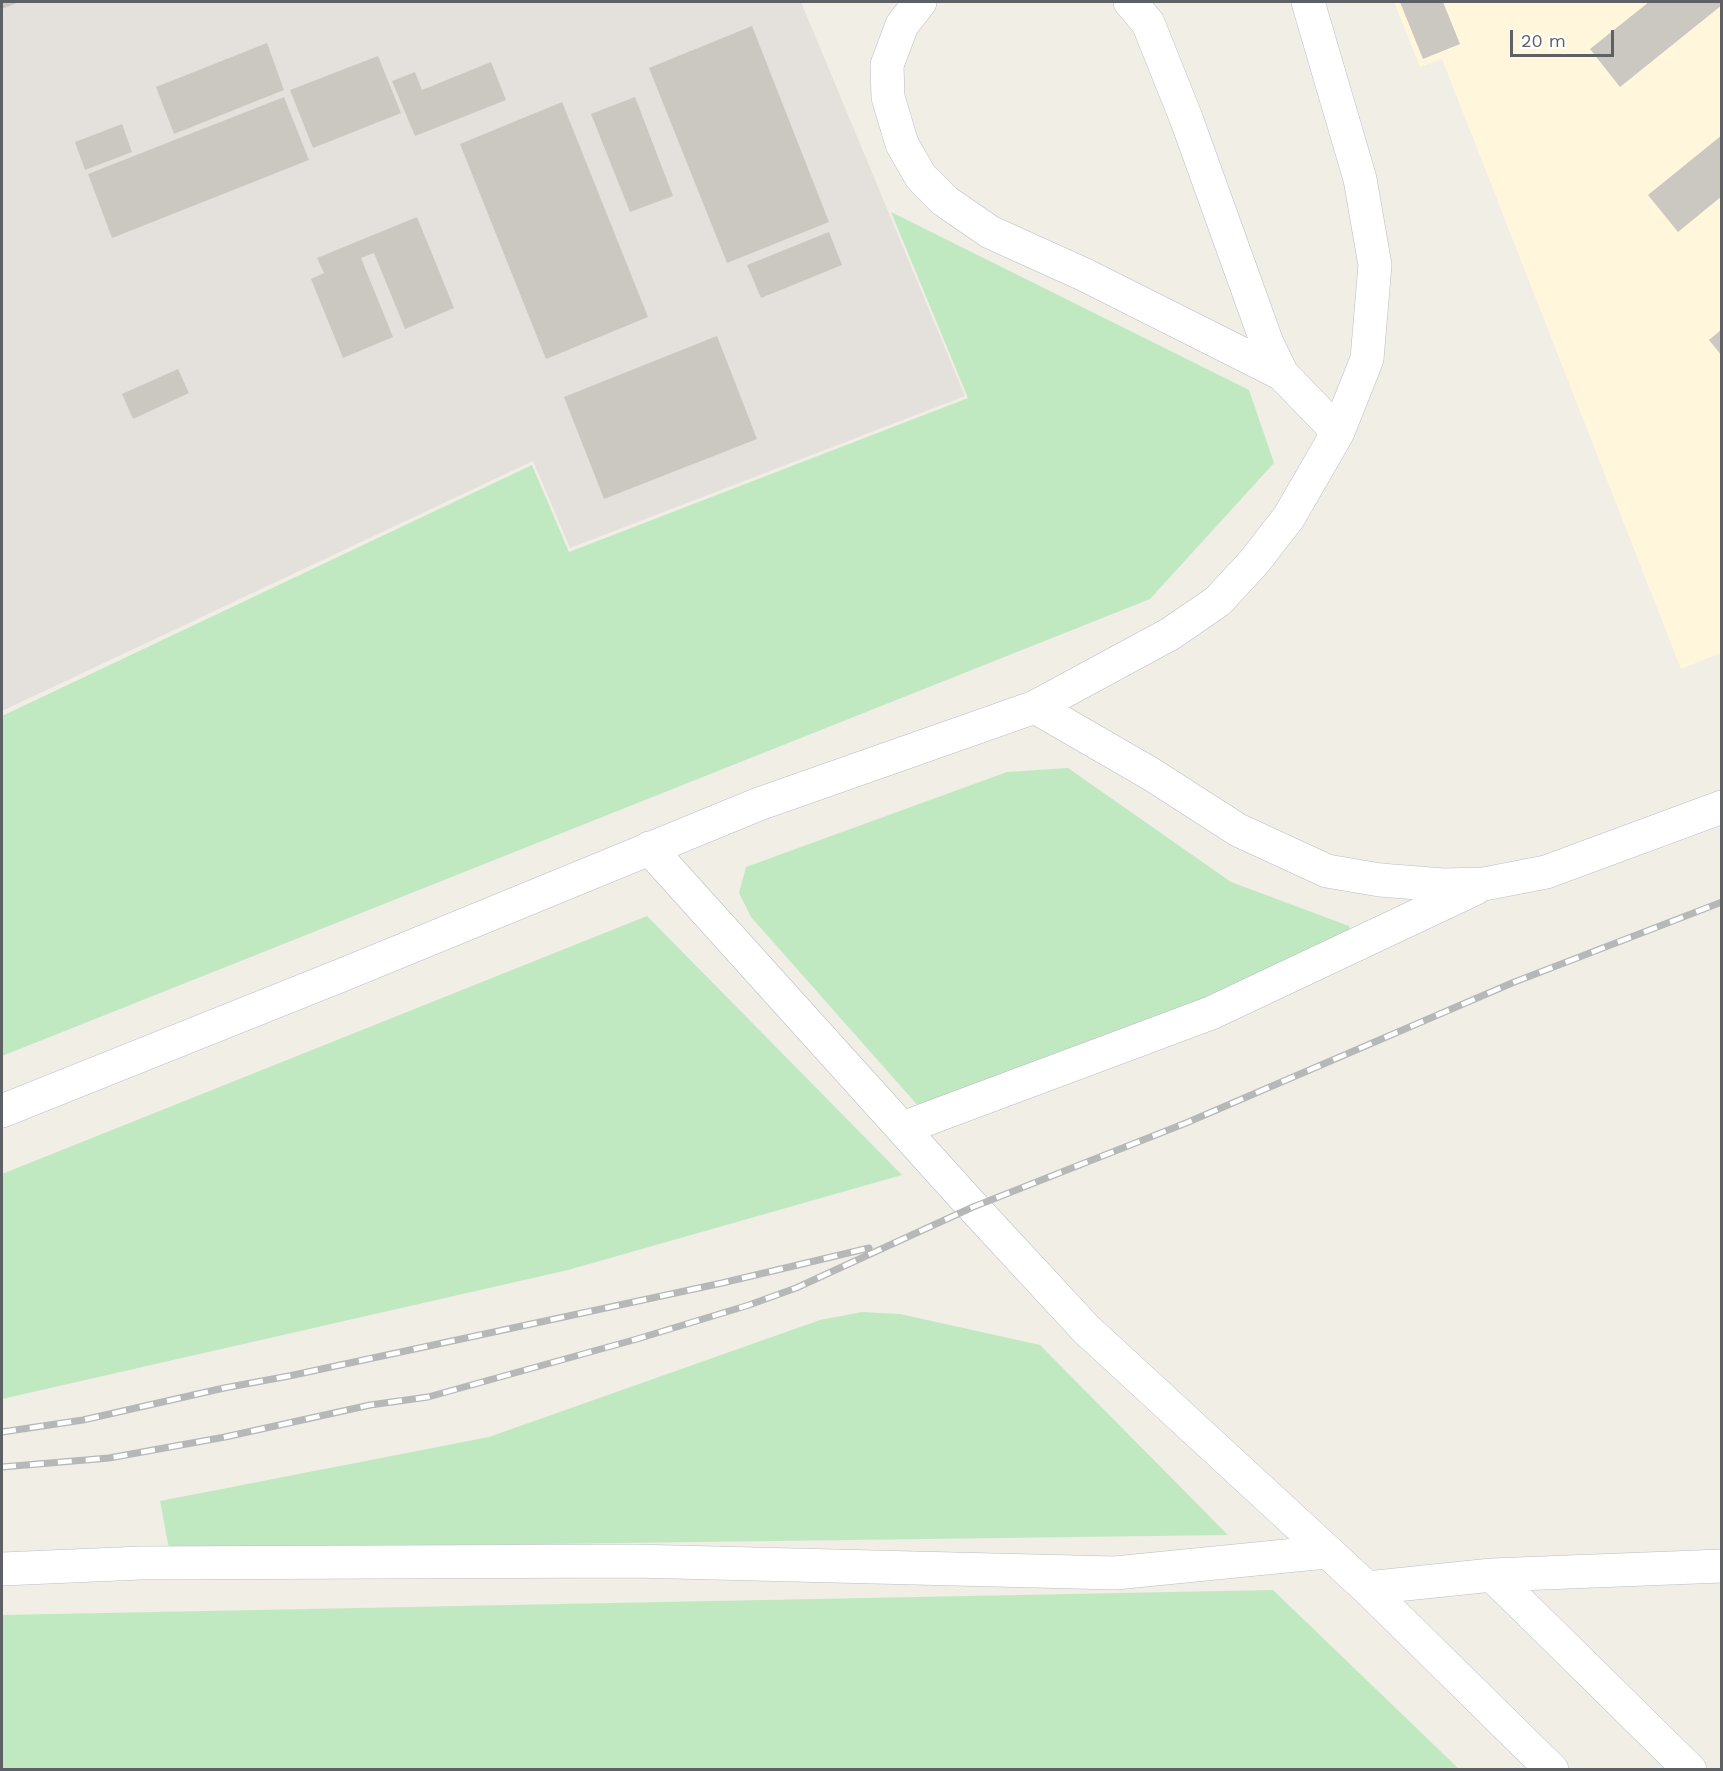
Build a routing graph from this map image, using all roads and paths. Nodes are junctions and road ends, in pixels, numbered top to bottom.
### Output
1 (920, 2) edge
2 (1130, 2) edge
3 (1308, 2) edge
4 (1282, 374) junction
5 (1338, 432) junction
6 (1035, 706) junction
7 (1722, 807) edge
8 (649, 848) junction
9 (1484, 884) junction
10 (2, 1111) edge
11 (903, 1128) junction
12 (1326, 1552) junction
13 (1722, 1566) edge
14 (2, 1569) edge
15 (1492, 1575) junction
16 (1366, 1588) junction
17 (1552, 1770) edge
18 (1690, 1770) edge

1 - 4 street
2 - 4 street
3 - 5 street
4 - 5 street
5 - 6 street
6 - 8 street
6 - 9 street
7 - 9 street
8 - 10 street
8 - 11 street
9 - 11 street
11 - 12 street
12 - 14 street
12 - 16 street
13 - 15 street
15 - 16 street
15 - 18 street
16 - 17 street

